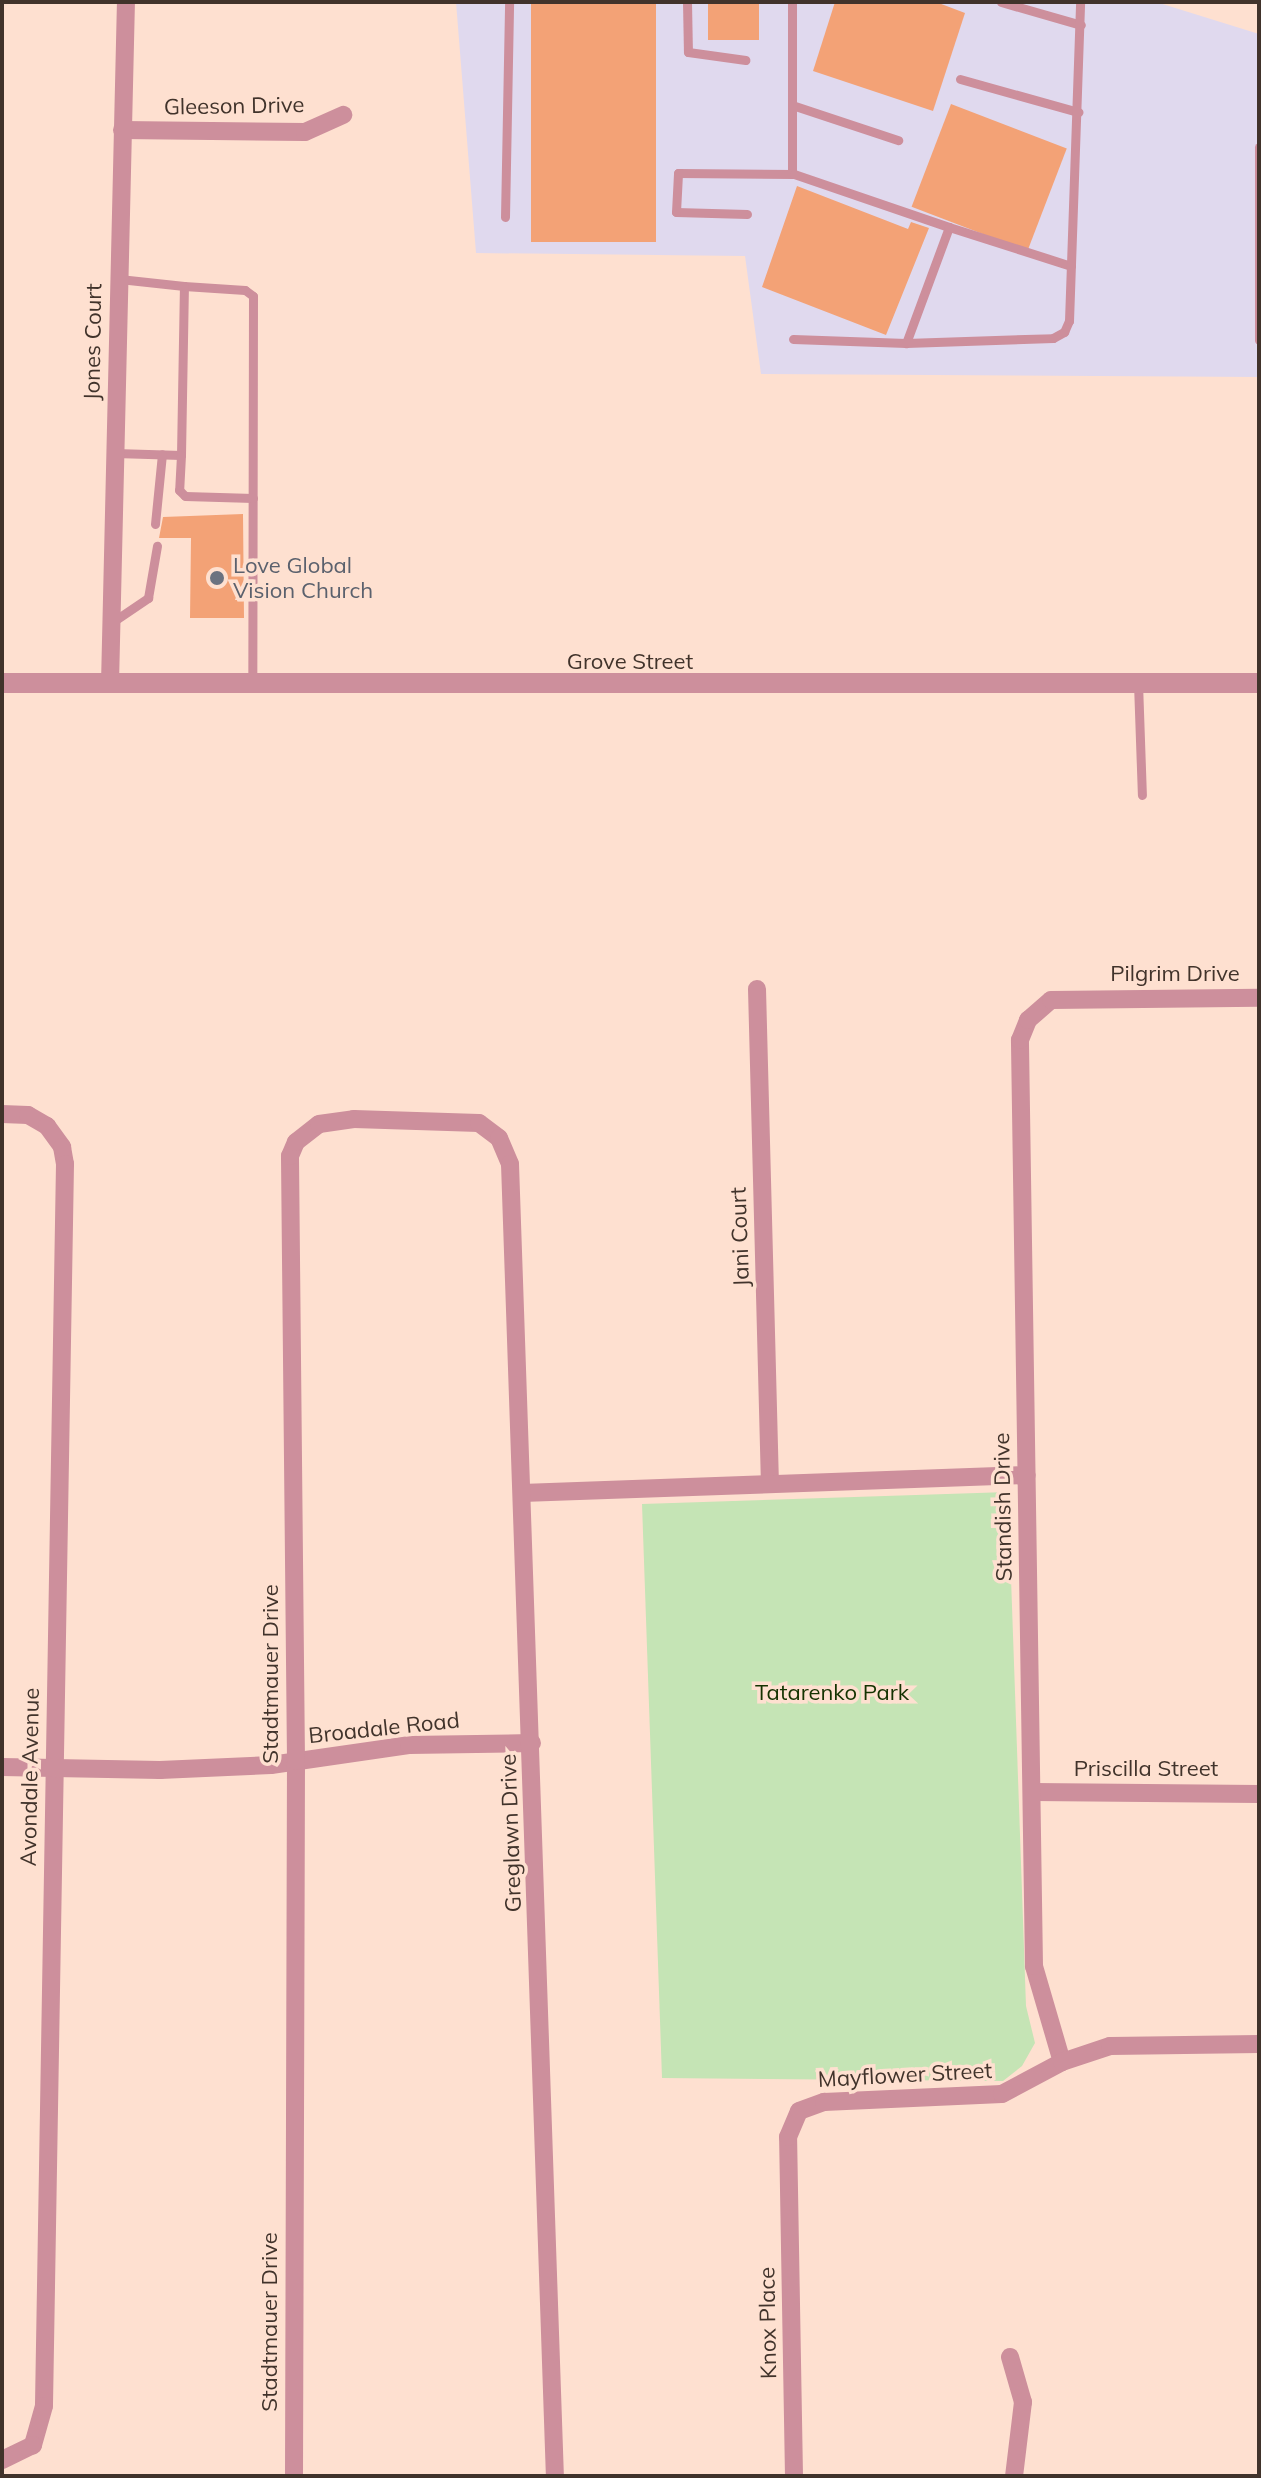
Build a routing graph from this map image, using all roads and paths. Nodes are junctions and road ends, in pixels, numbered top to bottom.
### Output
1 (126, 2) edge
2 (509, 2) edge
3 (687, 2) edge
4 (792, 2) edge
5 (1001, 2) edge
6 (1080, 2) edge
7 (1081, 25) junction
8 (745, 60) dead end
9 (960, 79) dead end
10 (792, 105) junction
11 (1078, 112) junction
12 (343, 115) dead end
13 (122, 130) junction
14 (898, 140) dead end
15 (1259, 147) edge
16 (792, 174) junction
17 (747, 214) dead end
18 (505, 217) dead end
19 (949, 227) junction
20 (1071, 266) junction
21 (119, 279) junction
22 (184, 286) junction
23 (793, 339) dead end
24 (1259, 340) edge
25 (906, 343) junction
26 (115, 453) junction
27 (162, 454) junction
28 (181, 455) junction
29 (253, 498) junction
30 (155, 524) dead end
31 (157, 546) dead end
32 (111, 623) junction
33 (2, 683) edge
34 (1138, 683) junction
35 (1259, 683) edge
36 (110, 684) junction
37 (252, 685) junction
38 (1142, 795) dead end
39 (757, 989) dead end
40 (1091, 998) joint
41 (1259, 998) edge
42 (2, 1114) edge
43 (511, 1189) joint
44 (1027, 1475) junction
45 (770, 1484) junction
46 (522, 1493) junction
47 (532, 1743) junction
48 (296, 1761) junction
49 (2, 1767) edge
50 (54, 1768) junction
51 (1033, 1792) junction
52 (1259, 1794) edge
53 (1259, 2044) edge
54 (1062, 2062) junction
55 (788, 2170) joint
56 (1010, 2357) dead end
57 (2, 2460) edge
58 (294, 2476) edge
59 (555, 2476) edge
60 (794, 2476) edge
61 (1014, 2476) edge

1 - 13 street, Jones Court
2 - 18 lane
3 - 8 lane
4 - 10 lane
5 - 7 lane
6 - 7 lane
7 - 11 lane
9 - 11 lane
10 - 14 lane
10 - 16 lane
11 - 20 lane
12 - 13 street, Gleeson Drive
13 - 21 street, Jones Court
15 - 24 lane
16 - 17 lane
16 - 19 lane
19 - 20 lane
19 - 25 lane
20 - 25 lane
21 - 22 lane
21 - 26 street, Jones Court
22 - 28 lane
22 - 29 lane
23 - 25 lane
26 - 27 lane
26 - 32 street, Jones Court
27 - 28 lane
27 - 30 lane
28 - 29 lane
29 - 37 lane
31 - 32 lane
32 - 36 street, Jones Court
33 - 36 street, Grove Street
34 - 35 street, Grove Street
34 - 37 street, Grove Street
34 - 38 lane
36 - 37 street, Grove Street
39 - 45 street, Jani Court
40 - 41 street, Pilgrim Drive
40 - 44 street, Standish Drive
42 - 50 street, Avondale Avenue
43 - 46 street, Greglawn Drive
43 - 48 street, Stadtmauer Drive
44 - 45 street
44 - 51 street, Standish Drive
45 - 46 street
46 - 47 street, Greglawn Drive
47 - 48 street, Broadale Road
47 - 59 street, Greglawn Drive
48 - 50 street, Broadale Road
48 - 58 street, Stadtmauer Drive
49 - 50 street, Broadale Road
50 - 57 street, Avondale Avenue
51 - 52 street, Priscilla Street
51 - 54 street, Standish Drive
53 - 54 street, Mayflower Street
54 - 55 street, Mayflower Street
55 - 60 street, Knox Place
56 - 61 street

